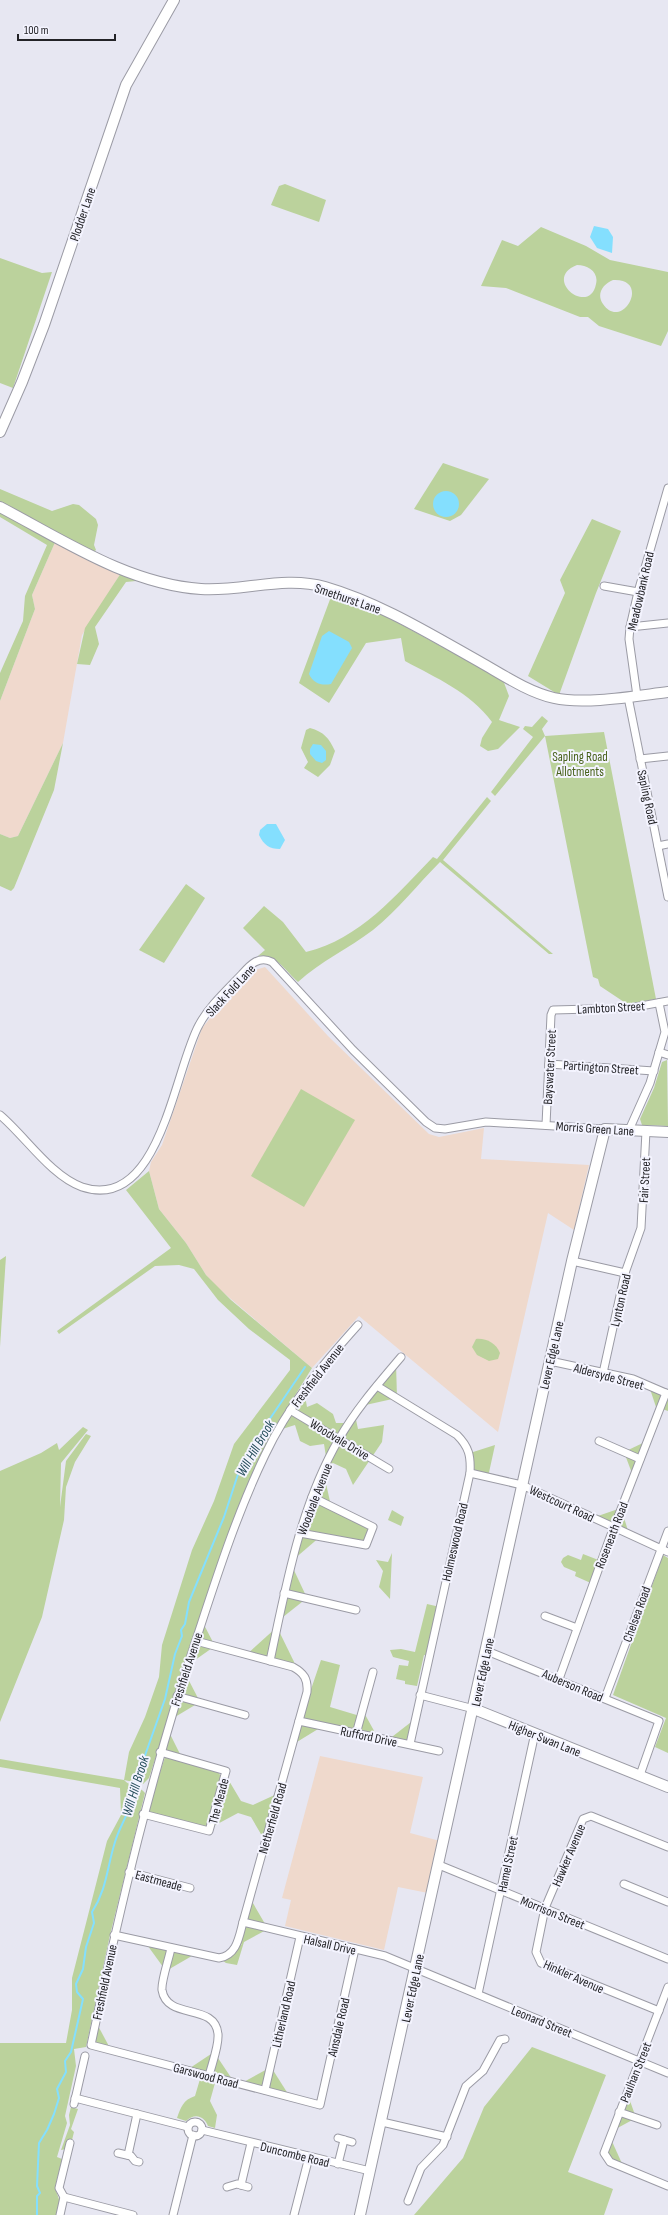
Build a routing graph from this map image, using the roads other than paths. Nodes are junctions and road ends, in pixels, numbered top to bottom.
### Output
1 (174, 0) edge
2 (0, 432) edge
3 (668, 488) edge
4 (0, 507) edge
5 (604, 586) dead end
6 (638, 592) junction
7 (668, 623) edge
8 (630, 627) junction
9 (668, 692) edge
10 (632, 696) junction
11 (668, 756) edge
12 (640, 759) junction
13 (668, 844) edge
14 (658, 846) junction
15 (668, 897) edge
16 (668, 1001) edge
17 (659, 1004) junction
18 (553, 1010) joint
19 (658, 1052) junction
20 (668, 1055) edge
21 (549, 1064) junction
22 (654, 1071) junction
23 (0, 1116) edge
24 (523, 1124) joint
25 (546, 1125) junction
26 (605, 1129) junction
27 (629, 1130) junction
28 (646, 1131) junction
29 (668, 1132) edge
30 (641, 1228) joint
31 (572, 1261) junction
32 (625, 1273) junction
33 (358, 1325) dead end
34 (401, 1357) dead end
35 (550, 1361) junction
36 (603, 1373) junction
37 (377, 1386) junction
38 (667, 1393) edge
39 (290, 1410) junction
40 (339, 1439) junction
41 (600, 1441) dead end
42 (640, 1459) junction
43 (389, 1469) dead end
44 (470, 1473) junction
45 (522, 1484) junction
46 (312, 1497) junction
47 (613, 1527) junction
48 (668, 1531) edge
49 (300, 1533) junction
50 (660, 1548) junction
51 (668, 1552) edge
52 (284, 1593) junction
53 (356, 1610) dead end
54 (545, 1616) dead end
55 (577, 1628) junction
56 (196, 1641) junction
57 (487, 1651) junction
58 (270, 1661) junction
59 (373, 1672) dead end
60 (559, 1679) junction
61 (420, 1695) junction
62 (177, 1696) junction
63 (605, 1698) junction
64 (474, 1709) junction
65 (245, 1715) dead end
66 (299, 1721) junction
67 (535, 1733) junction
68 (356, 1734) junction
69 (410, 1744) junction
70 (439, 1751) dead end
71 (160, 1752) junction
72 (640, 1775) junction
73 (668, 1787) edge
74 (143, 1814) junction
75 (668, 1847) edge
76 (438, 1864) junction
77 (129, 1872) junction
78 (624, 1884) dead end
79 (190, 1888) dead end
80 (501, 1890) junction
81 (668, 1902) edge
82 (546, 1908) junction
83 (243, 1922) junction
84 (114, 1935) junction
85 (300, 1937) junction
86 (171, 1948) junction
87 (355, 1950) junction
88 (668, 1959) edge
89 (416, 1968) junction
90 (668, 1987) edge
91 (478, 1994) junction
92 (659, 2011) junction
93 (505, 2039) dead end
94 (91, 2045) joint
95 (85, 2056) dead end
96 (639, 2061) junction
97 (668, 2073) edge
98 (209, 2076) junction
99 (265, 2090) junction
100 (320, 2106) joint
101 (619, 2112) junction
102 (137, 2114) junction
103 (382, 2122) junction
104 (657, 2125) dead end
105 (188, 2127) junction
106 (202, 2130) junction
107 (193, 2135) junction
108 (447, 2137) junction
109 (352, 2142) dead end
110 (70, 2143) dead end
111 (251, 2143) junction
112 (118, 2153) dead end
113 (128, 2155) junction
114 (309, 2157) junction
115 (139, 2162) dead end
116 (338, 2164) junction
117 (370, 2171) junction
118 (668, 2186) edge
119 (227, 2188) dead end
120 (64, 2197) junction
121 (411, 2198) dead end
122 (60, 2215) edge
123 (133, 2215) edge
124 (173, 2215) edge
125 (294, 2215) edge
126 (360, 2215) edge

1 - 2 street, Plodder Lane
3 - 6 street, Meadowbank Road
4 - 10 street, Smethurst Lane
5 - 6 street
6 - 8 street, Meadowbank Road
7 - 8 street
8 - 10 street, Meadowbank Road
9 - 10 street, Smethurst Lane
10 - 12 street, Sapling Road
11 - 12 street
12 - 14 street, Sapling Road
13 - 14 street
14 - 15 street, Sapling Road
16 - 17 street, Lambton Street
17 - 18 street, Lambton Street
17 - 19 street
18 - 21 street, Bayswater Street
19 - 20 street
19 - 22 street
21 - 22 street, Partington Street
21 - 25 street, Bayswater Street
22 - 27 street
23 - 24 street, Slack Fold Lane
24 - 25 street, Morris Green Lane
25 - 26 street, Morris Green Lane
26 - 27 street, Morris Green Lane
26 - 31 street, Lever Edge Lane
27 - 28 street, Morris Green Lane
28 - 29 street, Morris Green Lane
28 - 30 street, Fair Street
30 - 32 street, Lynton Road
31 - 32 street
31 - 35 street, Lever Edge Lane
32 - 36 street, Lynton Road
33 - 39 street, Freshfield Avenue
34 - 37 street, Woodvale Avenue
35 - 36 street, Aldersyde Street
35 - 45 street, Lever Edge Lane
36 - 38 street, Aldersyde Street
37 - 40 street, Woodvale Avenue
37 - 44 street, Holmeswood Road
38 - 42 street, Roseneath Road
39 - 40 street, Woodvale Drive
39 - 56 street, Freshfield Avenue
40 - 43 street, Woodvale Drive
40 - 46 street, Woodvale Avenue
41 - 42 street
42 - 47 street, Roseneath Road
44 - 45 street, Westcourt Road
44 - 61 street, Holmeswood Road
45 - 47 street, Westcourt Road
45 - 57 street, Lever Edge Lane
46 - 49 street, Woodvale Avenue
46 - 49 street
47 - 50 street, Westcourt Road
47 - 55 street, Roseneath Road
48 - 50 street, Chelsea Road
49 - 52 street, Woodvale Avenue
50 - 51 street, Westcourt Road
50 - 63 street, Chelsea Road
52 - 53 street
52 - 58 street, Woodvale Avenue
54 - 55 street
55 - 60 street, Roseneath Road
56 - 58 street, Netherfield Road
56 - 62 street, Freshfield Avenue
57 - 60 street, Auberson Road
57 - 64 street, Lever Edge Lane
58 - 66 street, Netherfield Road
59 - 68 street
60 - 63 street, Auberson Road
61 - 64 street, Higher Swan Lane
61 - 69 street, Holmeswood Road
62 - 65 street
62 - 71 street, Freshfield Avenue
63 - 72 street, Auberson Road
64 - 67 street, Higher Swan Lane
64 - 76 street, Lever Edge Lane
66 - 68 street, Rufford Drive
66 - 83 street, Netherfield Road
67 - 72 street, Higher Swan Lane
67 - 80 street, Hamel Street
68 - 69 street, Rufford Drive
69 - 70 street, Rufford Drive
71 - 74 street, Freshfield Avenue
71 - 74 street, The Meade
72 - 73 street, Higher Swan Lane
74 - 77 street, Freshfield Avenue
75 - 82 street, Hawker Avenue
76 - 80 street, Morrison Street
76 - 89 street, Lever Edge Lane
77 - 79 street, Eastmeade
77 - 84 street, Freshfield Avenue
78 - 81 street
80 - 82 street, Morrison Street
80 - 91 street, Hamel Street
82 - 88 street, Morrison Street
82 - 92 street, Hinkler Avenue
83 - 85 street, Halsall Drive
83 - 86 street, Netherfield Road
84 - 86 street, Netherfield Road
84 - 94 street, Freshfield Avenue
85 - 87 street, Halsall Drive
85 - 99 street, Litherland Road
86 - 98 street
87 - 89 street, Halsall Drive
87 - 100 street, Ainsdale Road
89 - 91 street, Leonard Street
89 - 103 street, Lever Edge Lane
90 - 92 street, Paulhan Street
91 - 96 street, Leonard Street
92 - 96 street, Paulhan Street
93 - 108 street
94 - 98 street, Garswood Road
95 - 102 street, Duncombe Road
96 - 97 street, Leonard Street
96 - 101 street, Paulhan Street
98 - 99 street, Garswood Road
99 - 100 street, Garswood Road
101 - 104 street
101 - 118 street, Paulhan Street
102 - 105 street, Duncombe Road
102 - 113 street
103 - 108 street
103 - 117 street, Lever Edge Lane
105 - 106 street, Duncombe Road
105 - 107 street
106 - 107 street
106 - 111 street, Duncombe Road
107 - 124 street
108 - 121 street
109 - 116 street, Duncombe Road
110 - 120 street
111 - 114 street, Duncombe Road
111 - 119 street, Duncombe Road
112 - 113 street
113 - 115 street
114 - 116 street, Duncombe Road
114 - 125 street
116 - 117 street, Duncombe Road
117 - 126 street, Lever Edge Lane
120 - 122 street
120 - 123 street

